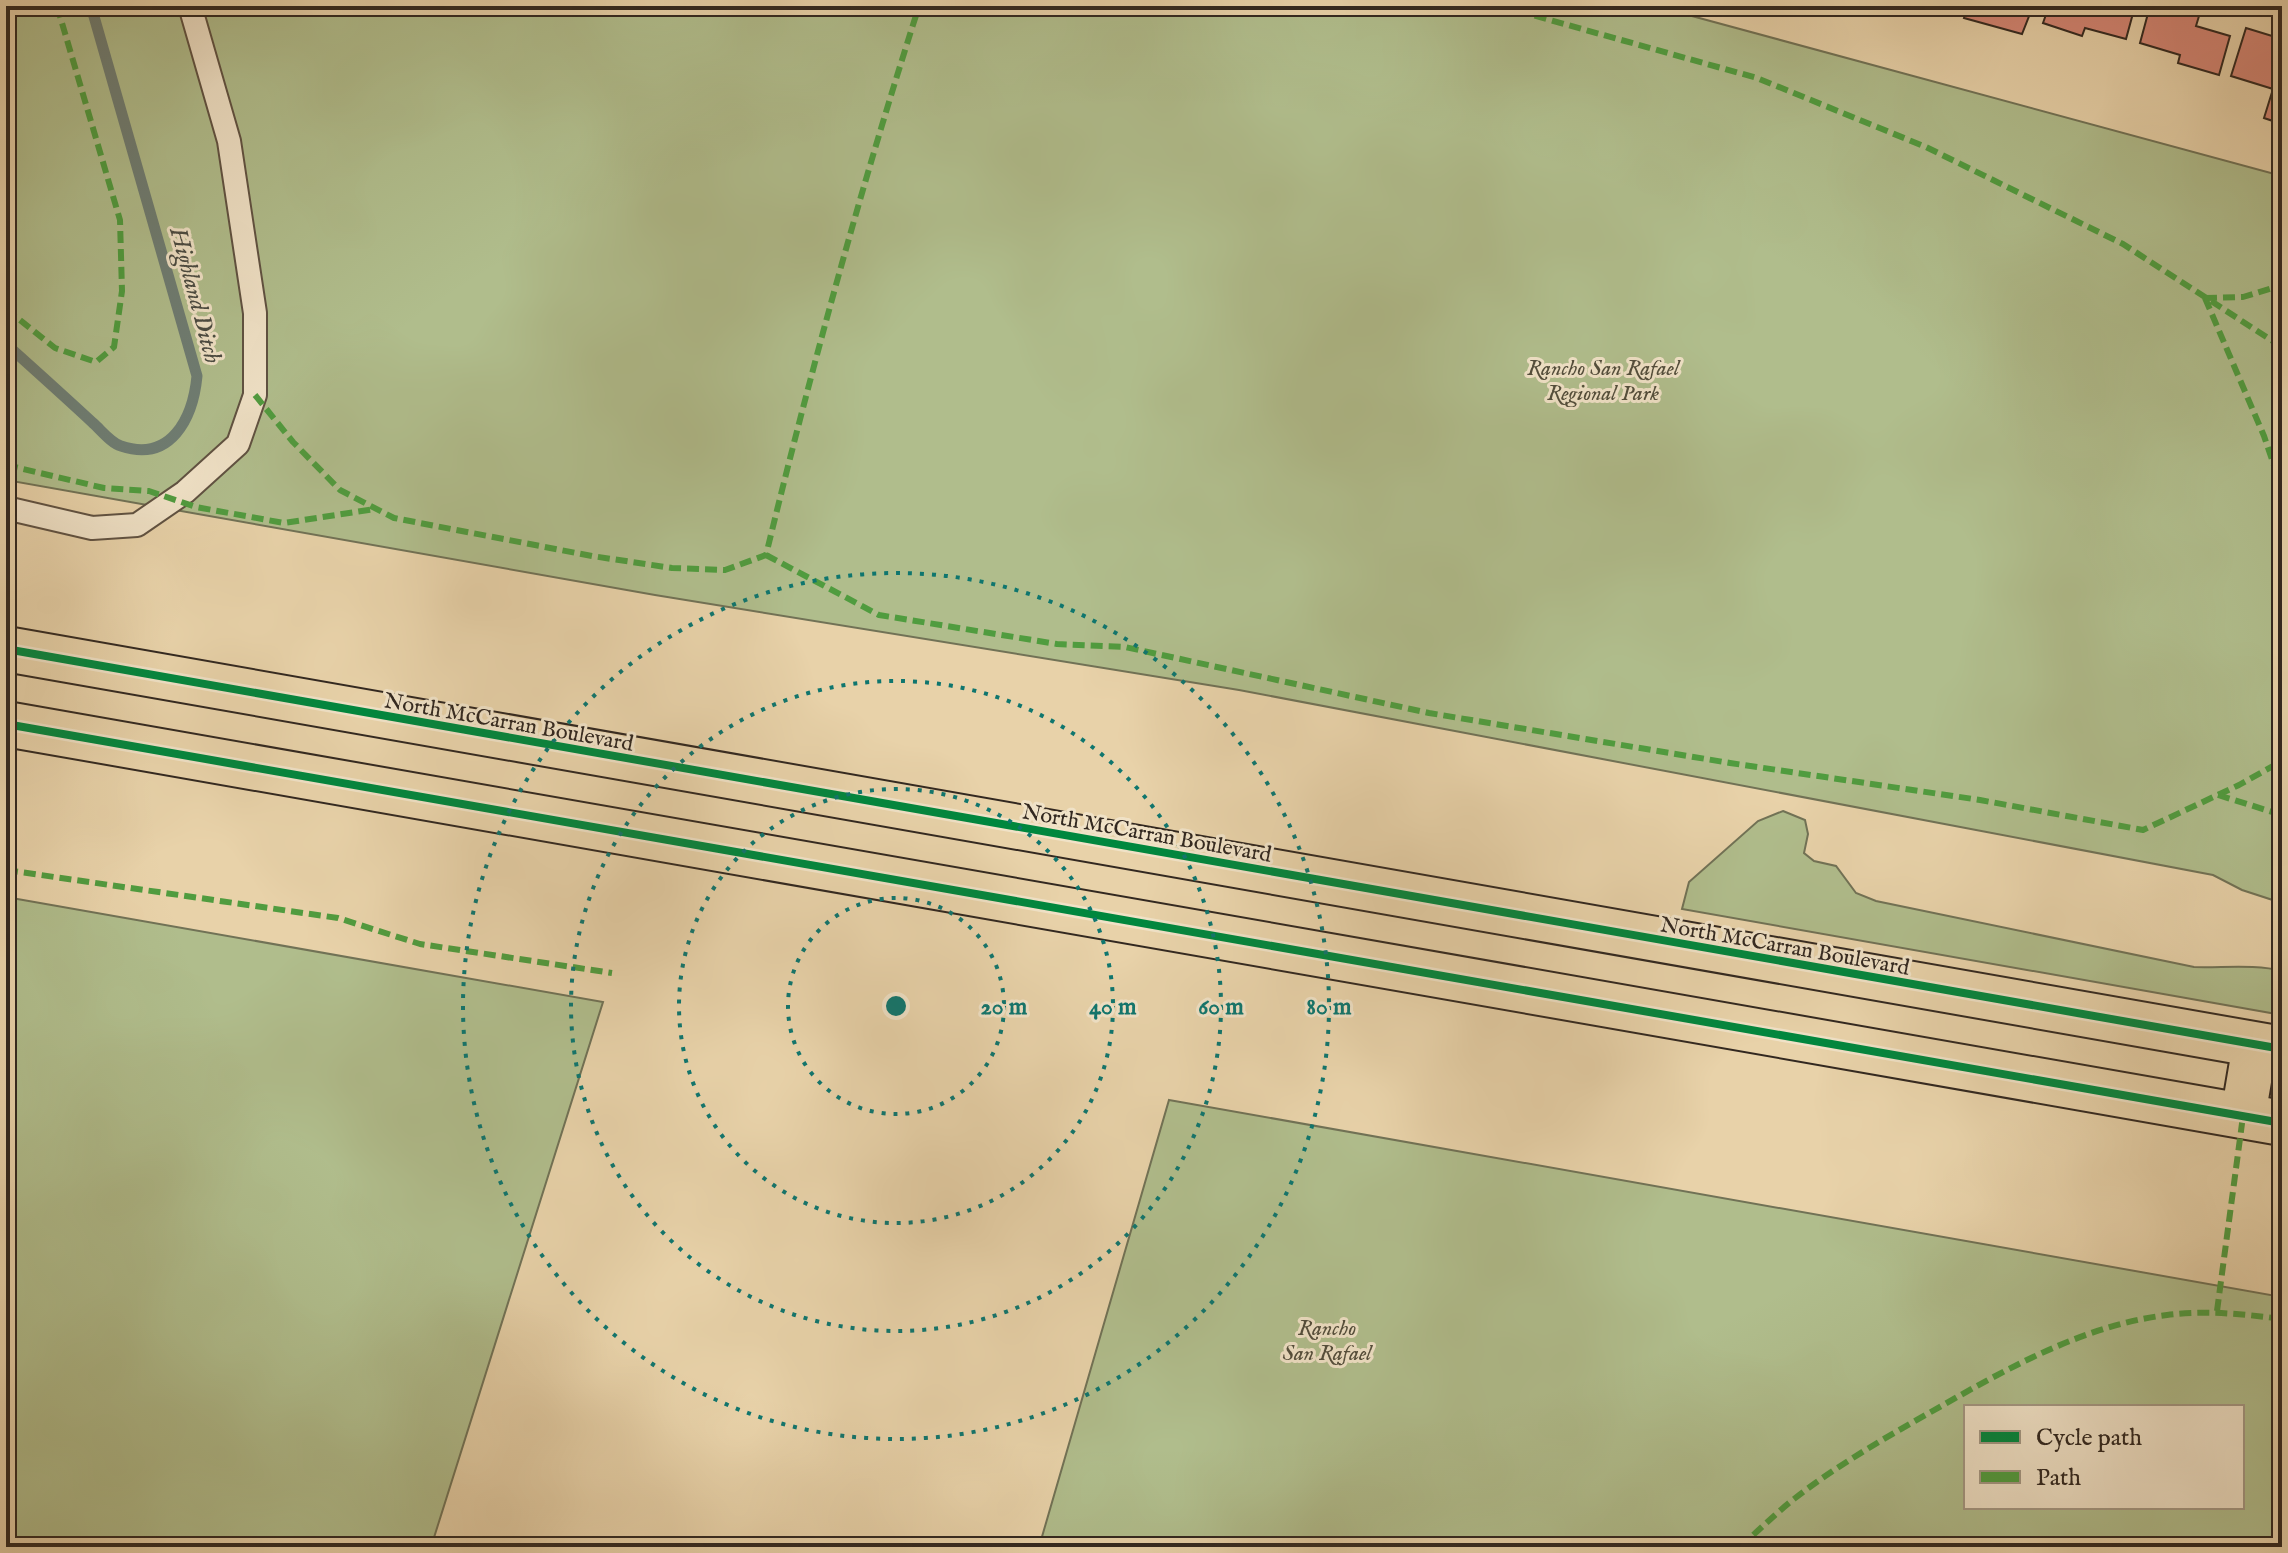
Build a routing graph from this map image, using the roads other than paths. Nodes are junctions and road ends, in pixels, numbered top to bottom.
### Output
1 (190, 6) edge
2 (6, 508) edge
3 (6, 649) edge
4 (6, 724) edge
5 (2269, 1047) edge
6 (2263, 1120) edge

1 - 2 lane
3 - 5 main road, North McCarran Boulevard
4 - 6 main road
5 - 6 main road

